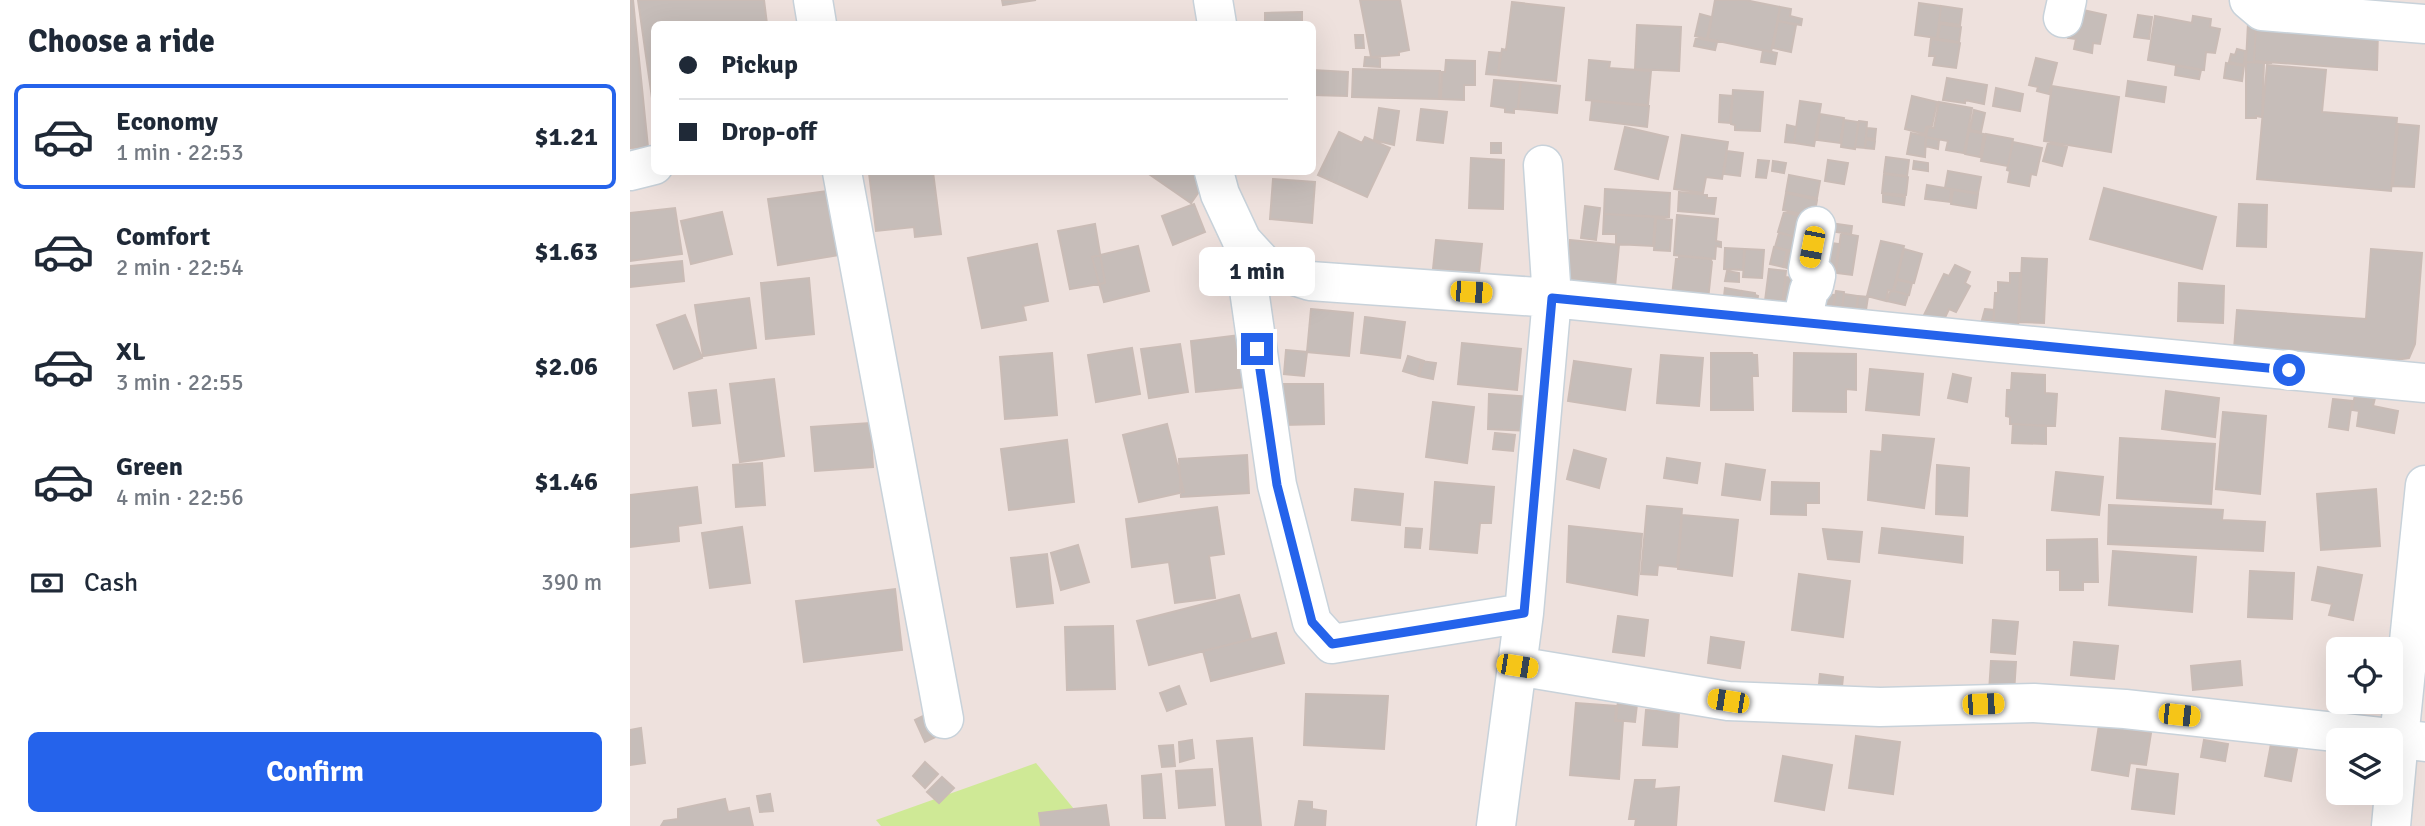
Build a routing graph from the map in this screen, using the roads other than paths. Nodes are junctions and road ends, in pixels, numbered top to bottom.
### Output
1 (813, 0) edge
2 (1213, 0) edge
3 (2249, 0) edge
4 (816, 21) edge
5 (1216, 21) edge
6 (2425, 24) edge
7 (1543, 165) dead end
8 (651, 166) edge
9 (630, 170) edge
10 (843, 175) edge
11 (1215, 175) edge
12 (1816, 226) dead end
13 (1242, 240) junction
14 (1552, 298) junction
15 (1802, 322) junction
16 (2425, 383) edge
17 (2425, 485) edge
18 (1524, 613) junction
19 (1517, 666) junction
20 (944, 719) dead end
21 (2412, 740) edge
22 (1496, 826) edge
23 (2390, 826) edge

1 - 4 street
2 - 5 street
3 - 6 street
7 - 14 street
8 - 9 street
10 - 20 street
11 - 13 street
12 - 15 street
13 - 14 street
13 - 18 street
14 - 15 street
14 - 18 street
15 - 16 street
17 - 21 street
18 - 19 street
19 - 21 street
19 - 22 street
21 - 23 street

